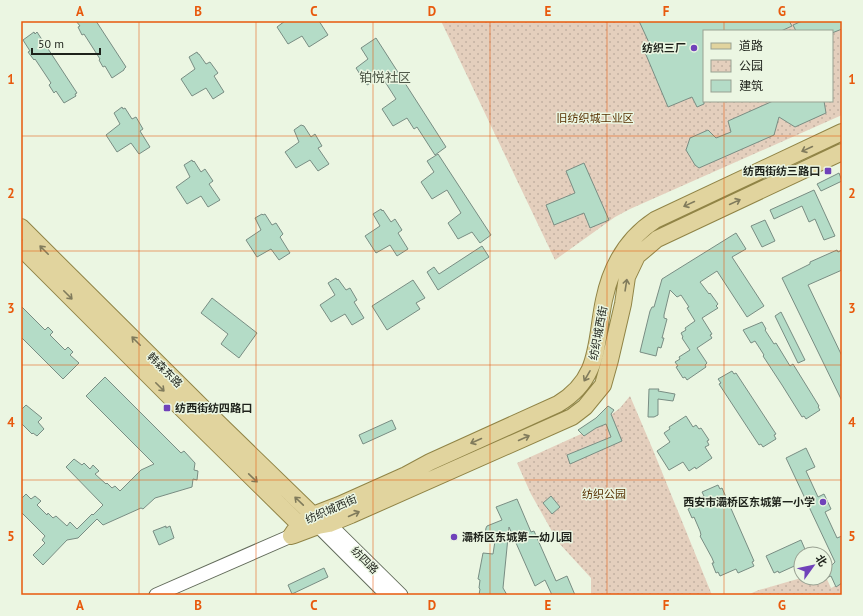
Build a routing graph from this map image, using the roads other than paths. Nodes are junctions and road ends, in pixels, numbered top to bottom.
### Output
1 (842, 134) edge
2 (842, 152) edge
3 (21, 227) edge
4 (21, 248) edge
5 (320, 522) junction
6 (295, 530) junction
7 (156, 595) edge
8 (387, 595) edge
9 (401, 595) edge

1 -> 5 main road, 纺织城西街
5 -> 2 main road, 纺织城西街
5 -> 3 main road, 韩森东路
4 -> 6 main road, 韩森东路
5 - 6 main road, 纺织城西街
5 - 8 street, 纺四路
5 - 9 street, 纺四路
6 - 7 street, 纺织城西街

